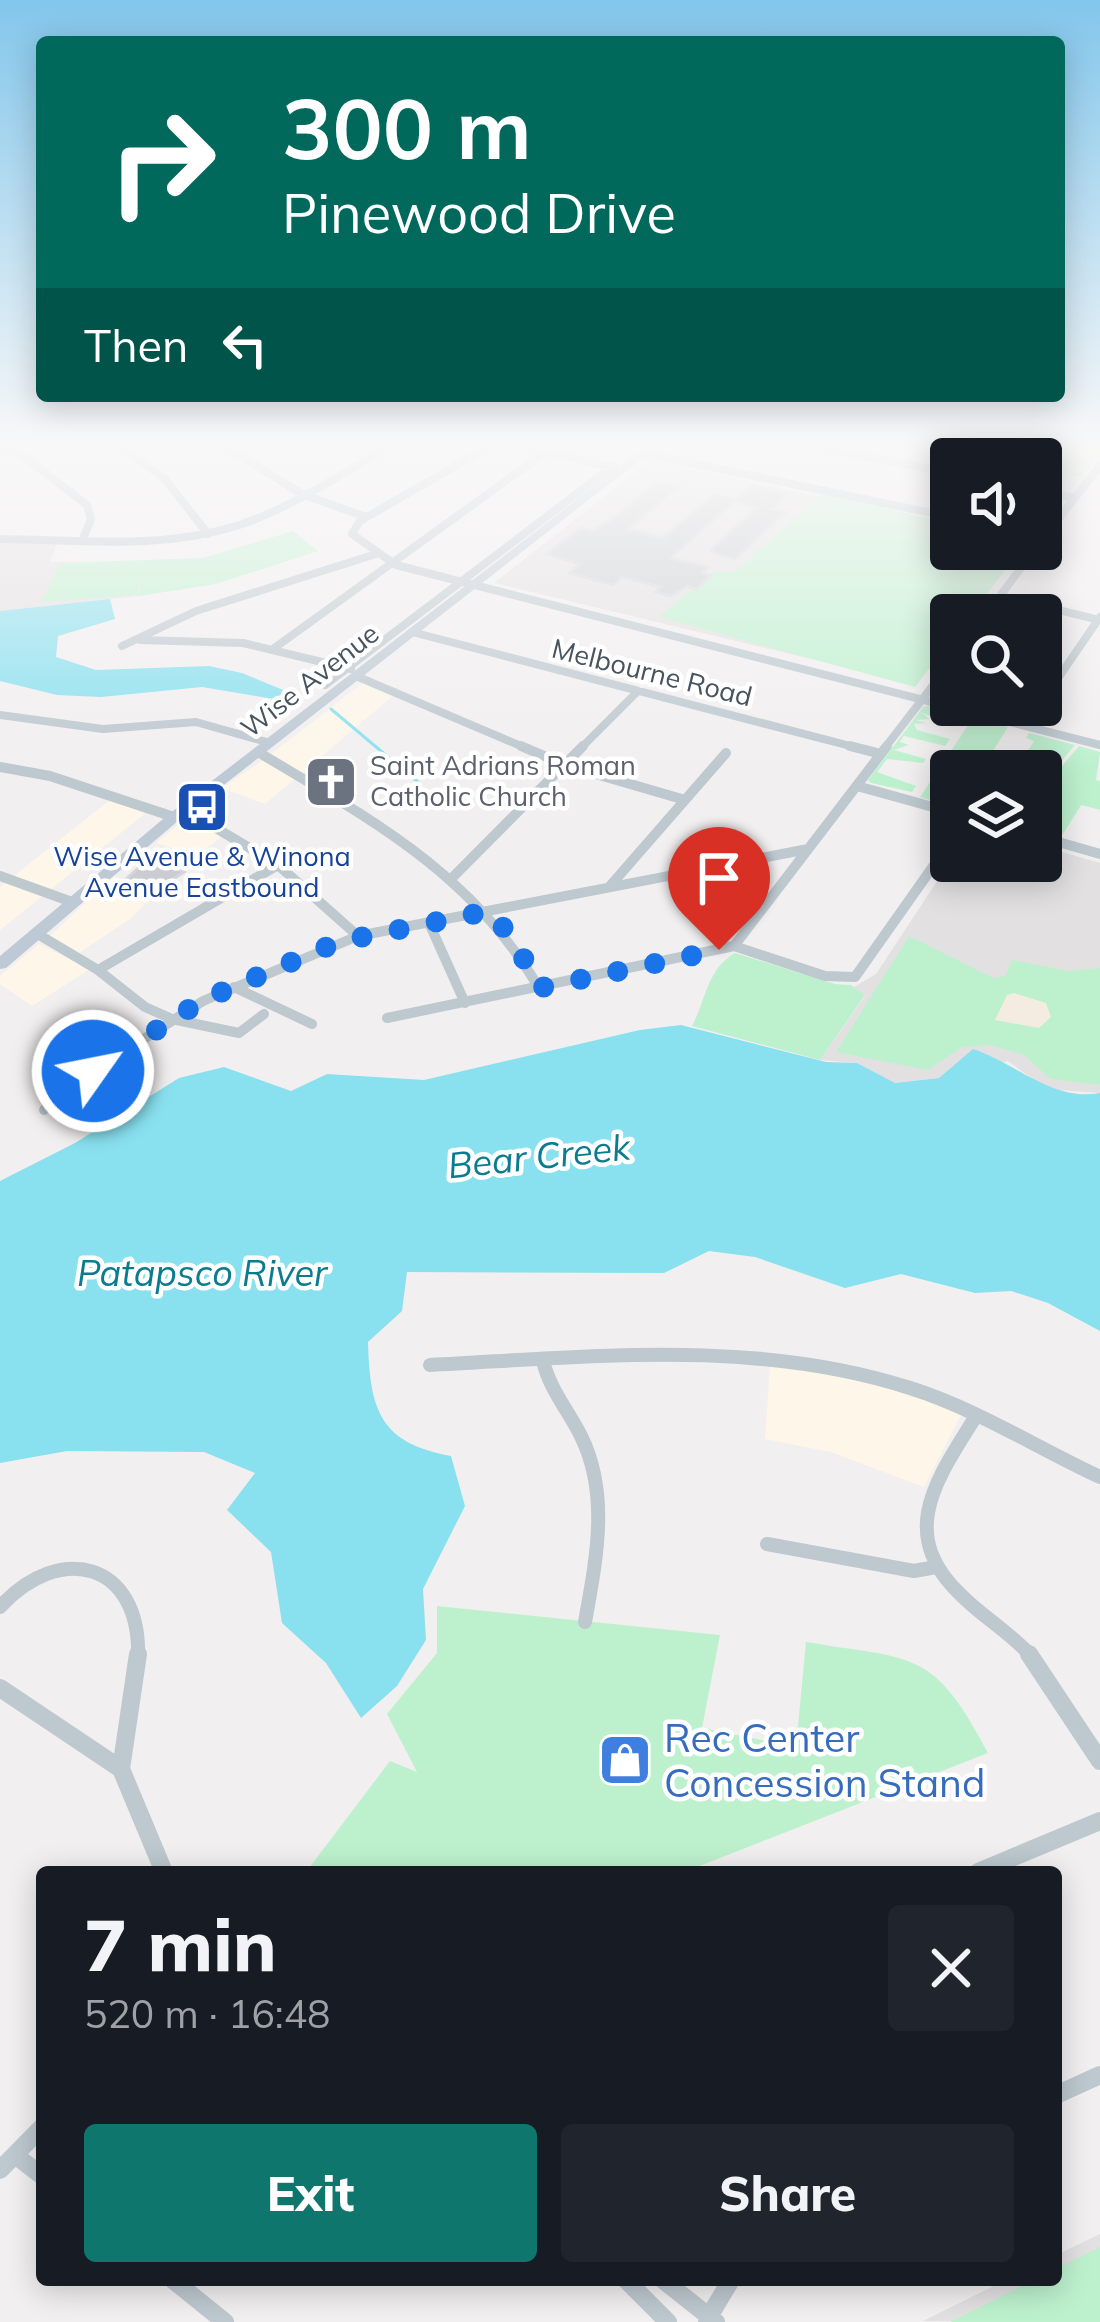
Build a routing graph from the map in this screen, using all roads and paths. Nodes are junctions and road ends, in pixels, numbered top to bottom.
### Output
1 (406, 552) edge
2 (507, 552) edge
3 (376, 554) joint
4 (390, 564) junction
5 (465, 585) junction
6 (1062, 610) edge
7 (1100, 618) edge
8 (412, 632) junction
9 (139, 640) junction
10 (122, 646) dead end
11 (273, 649) junction
12 (354, 672) junction
13 (1062, 672) edge
14 (325, 685) dead end
15 (930, 690) edge
16 (638, 691) junction
17 (924, 698) junction
18 (930, 700) edge
19 (0, 715) edge
20 (1025, 726) edge
21 (1100, 746) edge
22 (264, 747) junction
23 (726, 753) dead end
24 (881, 754) junction
25 (565, 765) junction
26 (0, 767) edge
27 (857, 786) junction
28 (685, 800) junction
29 (930, 806) edge
30 (179, 813) junction
31 (1062, 843) edge
32 (808, 849) junction
33 (1100, 854) edge
34 (278, 865) junction
35 (930, 872) edge
36 (0, 876) edge
37 (451, 879) junction
38 (610, 886) junction
39 (72, 902) junction
40 (489, 911) junction
41 (429, 923) junction
42 (36, 933) junction
43 (358, 936) junction
44 (734, 946) junction
45 (0, 964) edge
46 (98, 970) junction
47 (234, 986) junction
48 (539, 988) junction
49 (465, 1004) junction
50 (264, 1014) dead end
51 (172, 1018) junction
52 (387, 1018) dead end
53 (312, 1024) dead end
54 (44, 1110) dead end
55 (543, 1361) junction
56 (430, 1365) dead end
57 (976, 1416) junction
58 (1100, 1477) edge
59 (767, 1544) dead end
60 (936, 1567) junction
61 (0, 1607) edge
62 (585, 1622) dead end
63 (0, 1688) edge
64 (1100, 1761) edge
65 (121, 1769) junction
66 (1100, 1821) edge
67 (161, 1866) edge
68 (992, 1866) edge
69 (1100, 2075) edge
70 (1062, 2092) edge
71 (36, 2133) edge
72 (15, 2155) junction
73 (0, 2170) edge
74 (36, 2171) edge
75 (180, 2286) edge
76 (632, 2286) edge
77 (669, 2286) edge
78 (727, 2286) edge
79 (710, 2320) edge
80 (225, 2322) edge
81 (668, 2322) edge

1 - 4 street
2 - 5 main road, Wise Avenue
3 - 4 street
3 - 9 street
4 - 5 street
4 - 11 street
5 - 8 main road, Wise Avenue
5 - 12 street, Wise Avenue
5 - 17 street
6 - 7 street
7 - 13 street
8 - 12 main road, Wise Avenue
8 - 16 street, Melbourne Road
9 - 10 street
9 - 11 street
11 - 12 street
12 - 14 street, Wise Avenue
12 - 22 main road, Wise Avenue
12 - 25 street
15 - 17 street
16 - 24 street, Melbourne Road
16 - 25 street
17 - 18 street
17 - 24 street
19 - 22 street
20 - 21 street
22 - 30 main road, Wise Avenue
22 - 37 street
23 - 28 street
24 - 27 street
25 - 28 street
25 - 37 street
26 - 30 street
27 - 29 street
27 - 32 street
28 - 38 street
30 - 34 street
30 - 39 main road, Wise Avenue
31 - 33 street
32 - 38 street
32 - 44 street
34 - 43 street
34 - 46 street
35 - 44 street
36 - 39 street
37 - 40 street
38 - 40 street
39 - 42 main road, Wise Avenue
40 - 41 street
40 - 48 street
41 - 43 street
41 - 49 street
42 - 45 main road, Wise Avenue
42 - 46 street
43 - 47 street
44 - 48 street
46 - 51 street
47 - 51 street
47 - 53 street
48 - 49 street
49 - 52 street
50 - 51 street
51 - 54 street
55 - 56 street
55 - 57 street
55 - 62 street
57 - 58 street
57 - 60 street
59 - 60 street
60 - 64 street
61 - 65 street
63 - 65 street
65 - 67 street
66 - 68 street
69 - 70 street
71 - 72 street
72 - 73 street
72 - 74 street
75 - 80 street
76 - 81 street
77 - 79 street
78 - 79 street

